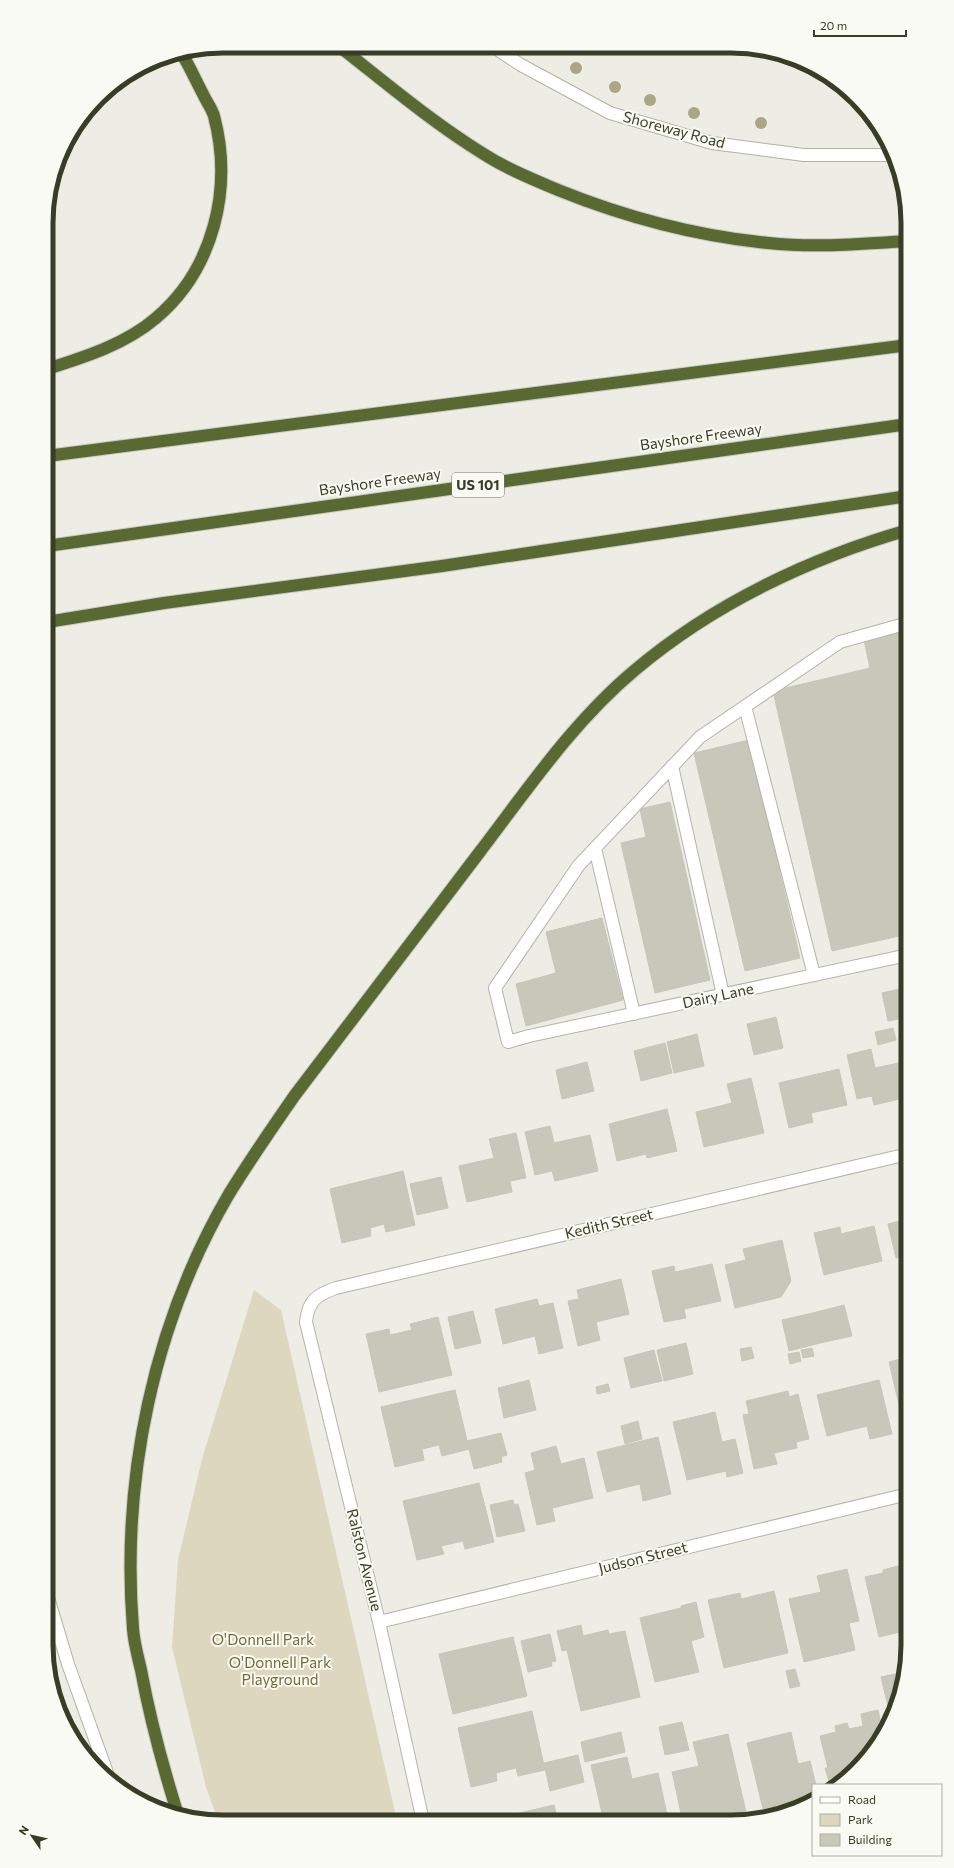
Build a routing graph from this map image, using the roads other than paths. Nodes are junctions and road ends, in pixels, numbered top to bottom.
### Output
1 (348, 53) edge
2 (503, 53) edge
3 (183, 58) edge
4 (887, 155) edge
5 (901, 241) edge
6 (901, 346) edge
7 (53, 367) edge
8 (901, 425) edge
9 (53, 455) edge
10 (901, 497) edge
11 (901, 532) edge
12 (53, 545) edge
13 (53, 621) edge
14 (901, 625) edge
15 (745, 706) junction
16 (672, 766) junction
17 (595, 848) junction
18 (901, 956) edge
19 (814, 975) junction
20 (723, 995) junction
21 (634, 1014) junction
22 (901, 1156) edge
23 (312, 1301) joint
24 (901, 1496) edge
25 (53, 1614) edge
26 (379, 1622) junction
27 (104, 1766) edge
28 (176, 1808) edge
29 (422, 1815) edge

1 - 5 highway
2 - 4 street, Shoreway Road
3 - 7 highway
6 - 9 highway
8 - 12 highway, Bayshore Freeway / US 101
10 - 13 highway
11 - 28 highway
14 - 15 street
15 - 16 street
15 - 19 street
16 - 17 street
16 - 20 street
17 - 21 street
17 - 21 street, Dairy Lane
18 - 19 street, Dairy Lane
19 - 20 street, Dairy Lane
20 - 21 street, Dairy Lane
22 - 23 street, Kedith Street
23 - 26 street, Ralston Avenue
24 - 26 street, Judson Street
25 - 27 street
26 - 29 street, Ralston Avenue

